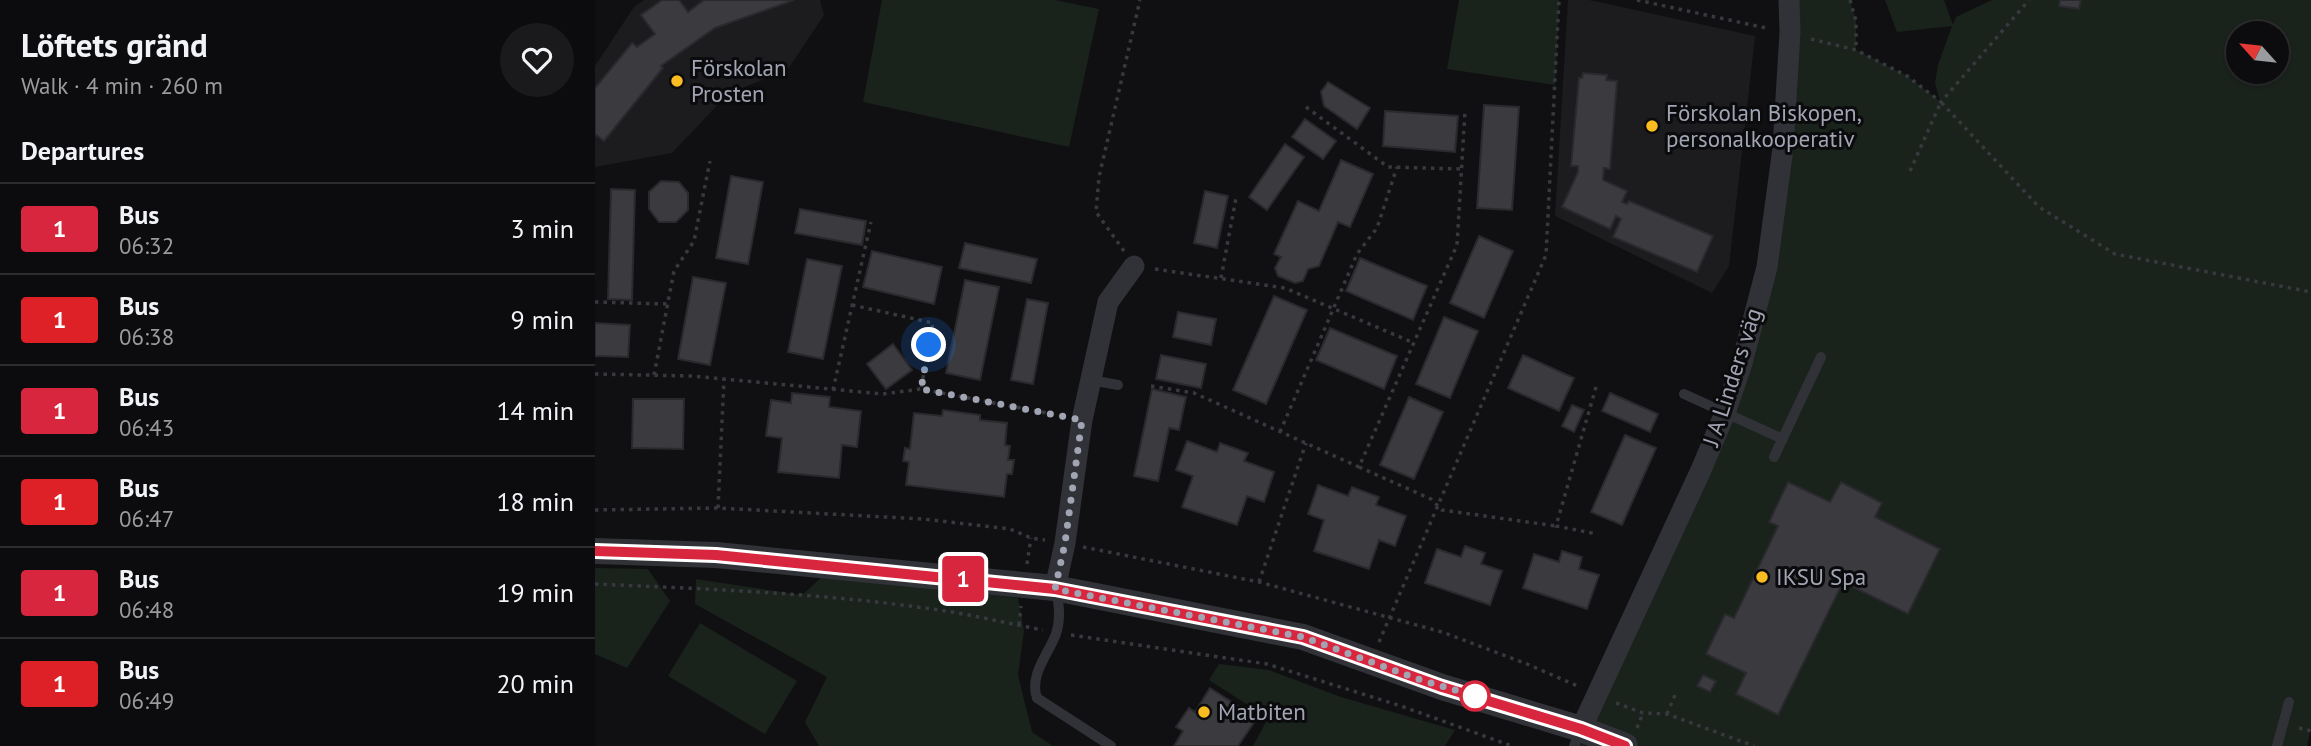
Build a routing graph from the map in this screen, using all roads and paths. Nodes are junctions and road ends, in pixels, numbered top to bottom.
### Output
1 (1140, 0) edge
2 (1559, 0) edge
3 (1637, 0) edge
4 (1789, 0) edge
5 (1850, 0) edge
6 (2029, 0) edge
7 (1658, 2) edge
8 (1766, 28) dead end
9 (1810, 39) dead end
10 (1856, 50) junction
11 (1941, 102) junction
12 (1306, 107) dead end
13 (1465, 111) dead end
14 (710, 162) dead end
15 (1397, 167) junction
16 (1462, 169) junction
17 (1910, 171) dead end
18 (1236, 198) dead end
19 (871, 222) dead end
20 (1135, 266) junction
21 (1221, 278) junction
22 (2311, 292) edge
23 (595, 302) edge
24 (668, 304) junction
25 (852, 305) junction
26 (1334, 309) junction
27 (1414, 343) junction
28 (1821, 357) dead end
29 (595, 374) edge
30 (654, 375) junction
31 (724, 379) junction
32 (1091, 380) junction
33 (1118, 385) dead end
34 (1151, 386) dead end
35 (1596, 387) dead end
36 (921, 389) junction
37 (833, 390) junction
38 (1684, 394) dead end
39 (1725, 413) junction
40 (1082, 420) junction
41 (1280, 432) junction
42 (1783, 439) junction
43 (1306, 443) junction
44 (1774, 457) dead end
45 (1359, 467) junction
46 (1437, 504) junction
47 (718, 508) dead end
48 (1556, 526) junction
49 (1597, 534) dead end
50 (595, 551) edge
51 (1259, 582) dead end
52 (1055, 589) junction
53 (1371, 662) junction
54 (1361, 693) dead end
55 (1675, 695) dead end
56 (2289, 702) dead end
57 (1667, 714) dead end
58 (1577, 738) edge
59 (1111, 746) edge
60 (1625, 746) edge
61 (2277, 746) edge

1 - 20 path
2 - 46 path
3 - 7 path
4 - 39 street, J A Linders väg
5 - 10 path
6 - 11 path
7 - 8 path
9 - 10 path
10 - 11 path
11 - 17 path
11 - 22 path
12 - 15 path
13 - 16 path
14 - 24 path
15 - 16 path
15 - 26 path
16 - 27 path
18 - 21 path
19 - 25 path
20 - 21 path
20 - 32 street
21 - 26 path
23 - 24 path
24 - 30 path
25 - 36 path
25 - 37 path
26 - 27 path
26 - 41 path
27 - 45 path
28 - 42 lane
29 - 30 path
30 - 31 path
31 - 37 path
31 - 47 path
32 - 33 lane
32 - 40 street
34 - 41 path
35 - 48 path
36 - 37 path
36 - 40 path
38 - 39 lane
39 - 42 lane
39 - 58 street, J A Linders väg
40 - 52 street
41 - 43 path
42 - 44 lane
43 - 45 path
43 - 51 path
45 - 46 path
46 - 48 path
46 - 53 path
48 - 49 path
50 - 52 street
52 - 53 street
52 - 59 lane
53 - 54 path
53 - 58 street
55 - 57 path
56 - 61 lane
58 - 60 street

